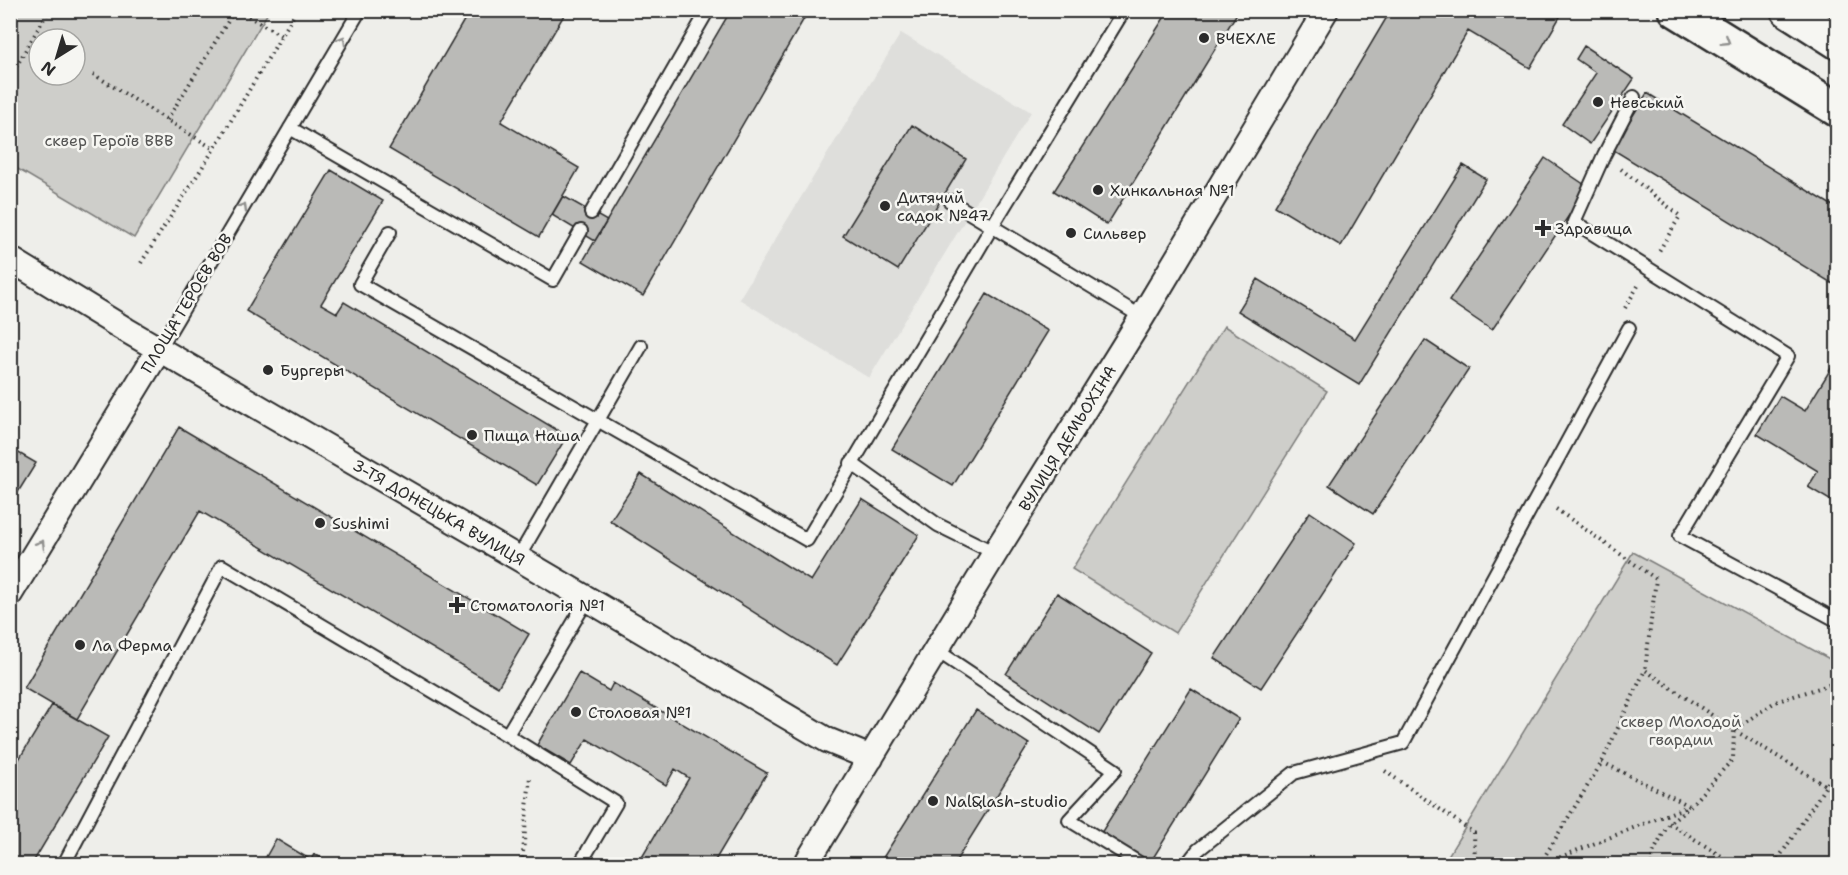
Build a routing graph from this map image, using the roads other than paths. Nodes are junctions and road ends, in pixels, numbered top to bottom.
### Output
1 (360, 10) edge
2 (708, 10) edge
3 (1124, 10) edge
4 (1326, 10) edge
5 (1676, 10) edge
6 (1788, 10) edge
7 (1838, 42) edge
8 (1635, 97) dead end
9 (1838, 110) edge
10 (290, 128) junction
11 (950, 201) dead end
12 (591, 213) dead end
13 (993, 225) junction
14 (581, 231) dead end
15 (390, 232) dead end
16 (10, 259) edge
17 (1142, 317) junction
18 (1629, 328) dead end
19 (641, 345) dead end
20 (160, 348) junction
21 (598, 420) junction
22 (850, 463) junction
23 (995, 553) junction
24 (518, 558) junction
25 (10, 594) edge
26 (587, 600) junction
27 (1838, 621) edge
28 (936, 650) junction
29 (507, 735) junction
30 (870, 758) junction
31 (64, 864) edge
32 (580, 864) edge
33 (806, 864) edge
34 (1141, 864) edge
35 (1187, 864) edge

10 -> 1 lane, ПЛОЩА ГЕРОЄВ ВОВ
2 - 12 lane
3 - 13 lane
4 - 17 street, ВУЛИЦЯ ДЕМЬОХІНА
5 -> 9 main road
6 - 7 main road
8 - 27 lane
10 - 14 lane
20 -> 10 lane, ПЛОЩА ГЕРОЄВ ВОВ
11 - 13 lane
13 - 17 lane
13 - 22 lane
15 - 21 lane
16 - 20 street, 3-ТЯ ДОНЕЦЬКА ВУЛИЦЯ
17 - 23 street, ВУЛИЦЯ ДЕМЬОХІНА
18 - 35 lane
19 - 21 lane
20 - 24 street, 3-ТЯ ДОНЕЦЬКА ВУЛИЦЯ
25 -> 20 street, ПЛОЩА ГЕРОЄВ ВОВ
21 - 22 lane
21 - 24 lane
22 - 23 lane
23 - 28 street, ВУЛИЦЯ ДЕМЬОХІНА
24 - 26 street, 3-ТЯ ДОНЕЦЬКА ВУЛИЦЯ
26 - 29 lane
26 - 30 street, 3-ТЯ ДОНЕЦЬКА ВУЛИЦЯ
28 - 30 street, ВУЛИЦЯ ДЕМЬОХІНА
28 - 34 lane
29 - 31 lane
29 - 32 lane
30 - 33 street, ВУЛИЦЯ ДЕМЬОХІНА

